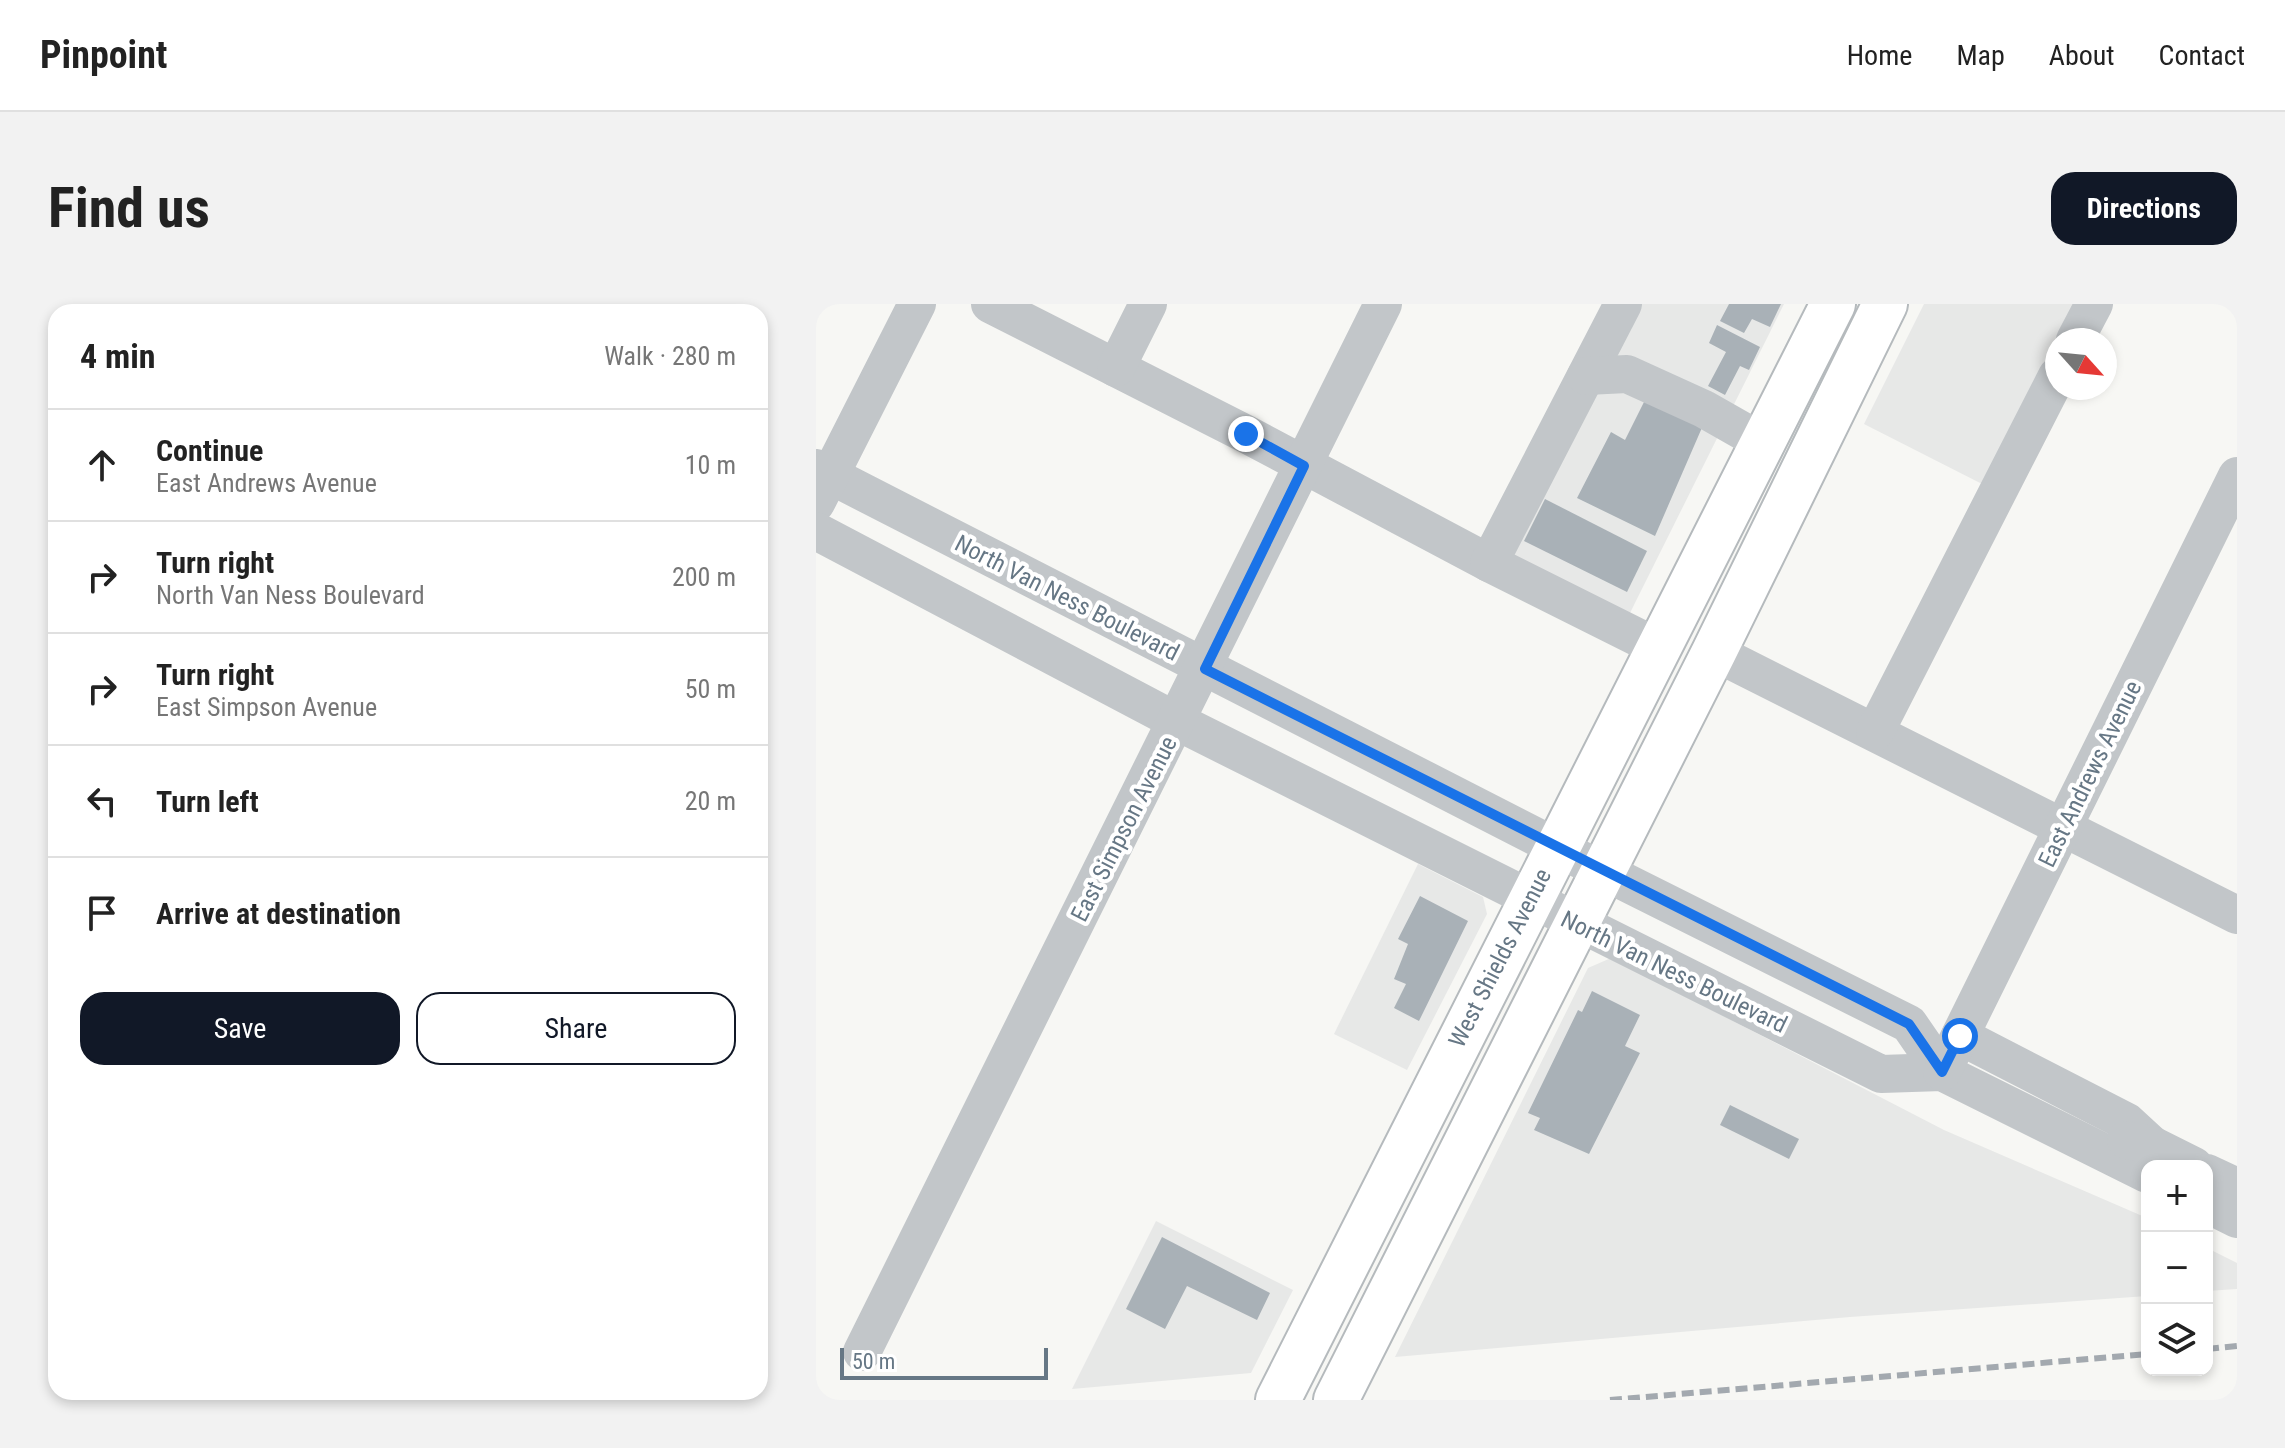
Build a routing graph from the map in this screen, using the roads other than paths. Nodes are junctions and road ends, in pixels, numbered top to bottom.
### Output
1 (917, 304) edge
2 (990, 304) edge
3 (1148, 304) edge
4 (1383, 304) edge
5 (1623, 304) edge
6 (1833, 304) edge
7 (1885, 304) edge
8 (2094, 304) edge
9 (2081, 328) edge
10 (1116, 368) junction
11 (1586, 376) junction
12 (2045, 399) edge
13 (1762, 442) junction
14 (1304, 466) junction
15 (2237, 476) edge
16 (821, 482) edge
17 (816, 531) edge
18 (1489, 563) junction
19 (1657, 647) junction
20 (1714, 652) junction
21 (1205, 669) junction
22 (1178, 722) junction
23 (1875, 732) junction
24 (2064, 827) junction
25 (1555, 847) junction
26 (1603, 871) junction
27 (1528, 900) junction
28 (2237, 915) edge
29 (1575, 924) junction
30 (1960, 1036) junction
31 (1942, 1072) junction
32 (2149, 1160) edge
33 (2213, 1176) edge
34 (2237, 1187) edge
35 (2213, 1207) edge
36 (2237, 1219) edge
37 (862, 1352) dead end
38 (1278, 1400) edge
39 (1336, 1400) edge

1 - 16 street
2 - 10 street
3 - 10 street
4 - 14 street, East Simpson Avenue
5 - 11 street
6 - 13 main road, West Shields Avenue
7 - 20 main road
8 - 9 street
10 - 14 street
11 - 13 street
11 - 18 street
12 - 23 street
13 - 19 main road, West Shields Avenue
14 - 18 street
14 - 21 street, East Simpson Avenue
15 - 24 street, East Andrews Avenue
16 - 21 street, North Van Ness Boulevard
17 - 22 street, North Van Ness Boulevard
18 - 19 street
19 - 25 main road, West Shields Avenue
20 - 23 street
20 - 26 main road
21 - 22 street, East Simpson Avenue
21 - 25 street, North Van Ness Boulevard
22 - 27 street, North Van Ness Boulevard
22 - 37 street, East Simpson Avenue
23 - 24 street
24 - 28 street
24 - 30 street, East Andrews Avenue
25 - 26 street, North Van Ness Boulevard
25 - 27 main road, West Shields Avenue
26 - 29 main road
26 - 31 street, North Van Ness Boulevard
27 - 29 street, North Van Ness Boulevard
27 - 38 main road, West Shields Avenue
29 - 31 street, North Van Ness Boulevard
29 - 39 main road
30 - 31 street, East Andrews Avenue
30 - 32 street
31 - 32 street, North Van Ness Boulevard
33 - 34 street
35 - 36 street

